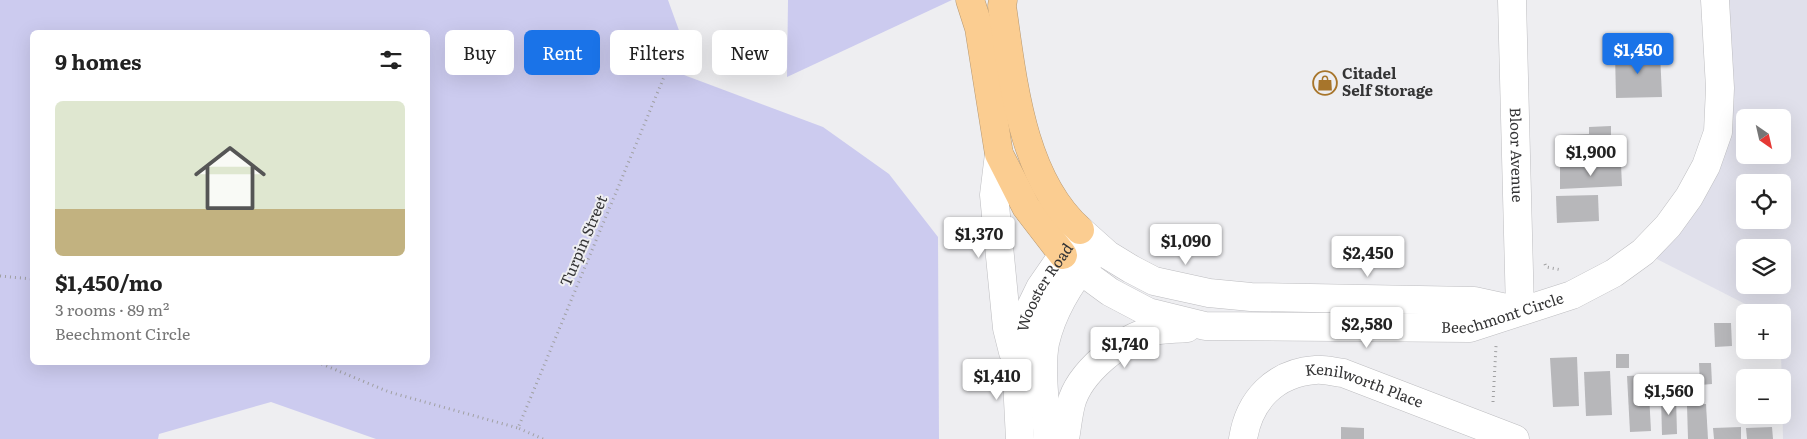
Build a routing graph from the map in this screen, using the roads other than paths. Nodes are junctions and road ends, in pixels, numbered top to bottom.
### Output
1 (970, 0) edge
2 (1003, 0) edge
3 (1512, 0) edge
4 (1715, 0) edge
5 (999, 154) junction
6 (1089, 239) junction
7 (1071, 262) junction
8 (1520, 311) junction
9 (1204, 326) junction
10 (1016, 361) junction
11 (1503, 435) edge
12 (1020, 439) edge
13 (1048, 439) edge
14 (1065, 439) edge
15 (1242, 439) edge

1 - 5 highway
2 - 6 highway
3 - 8 street, Bloor Avenue
4 - 8 street, Beechmont Circle
5 - 7 highway
5 - 10 street
6 - 7 street, Wooster Road
6 - 8 street
7 - 9 street, Beechmont Circle
7 - 10 street, Wooster Road
7 - 13 street, Wooster Road
8 - 9 street, Beechmont Circle
9 - 14 street
10 - 12 street, Wooster Road
11 - 15 street, Kenilworth Place

